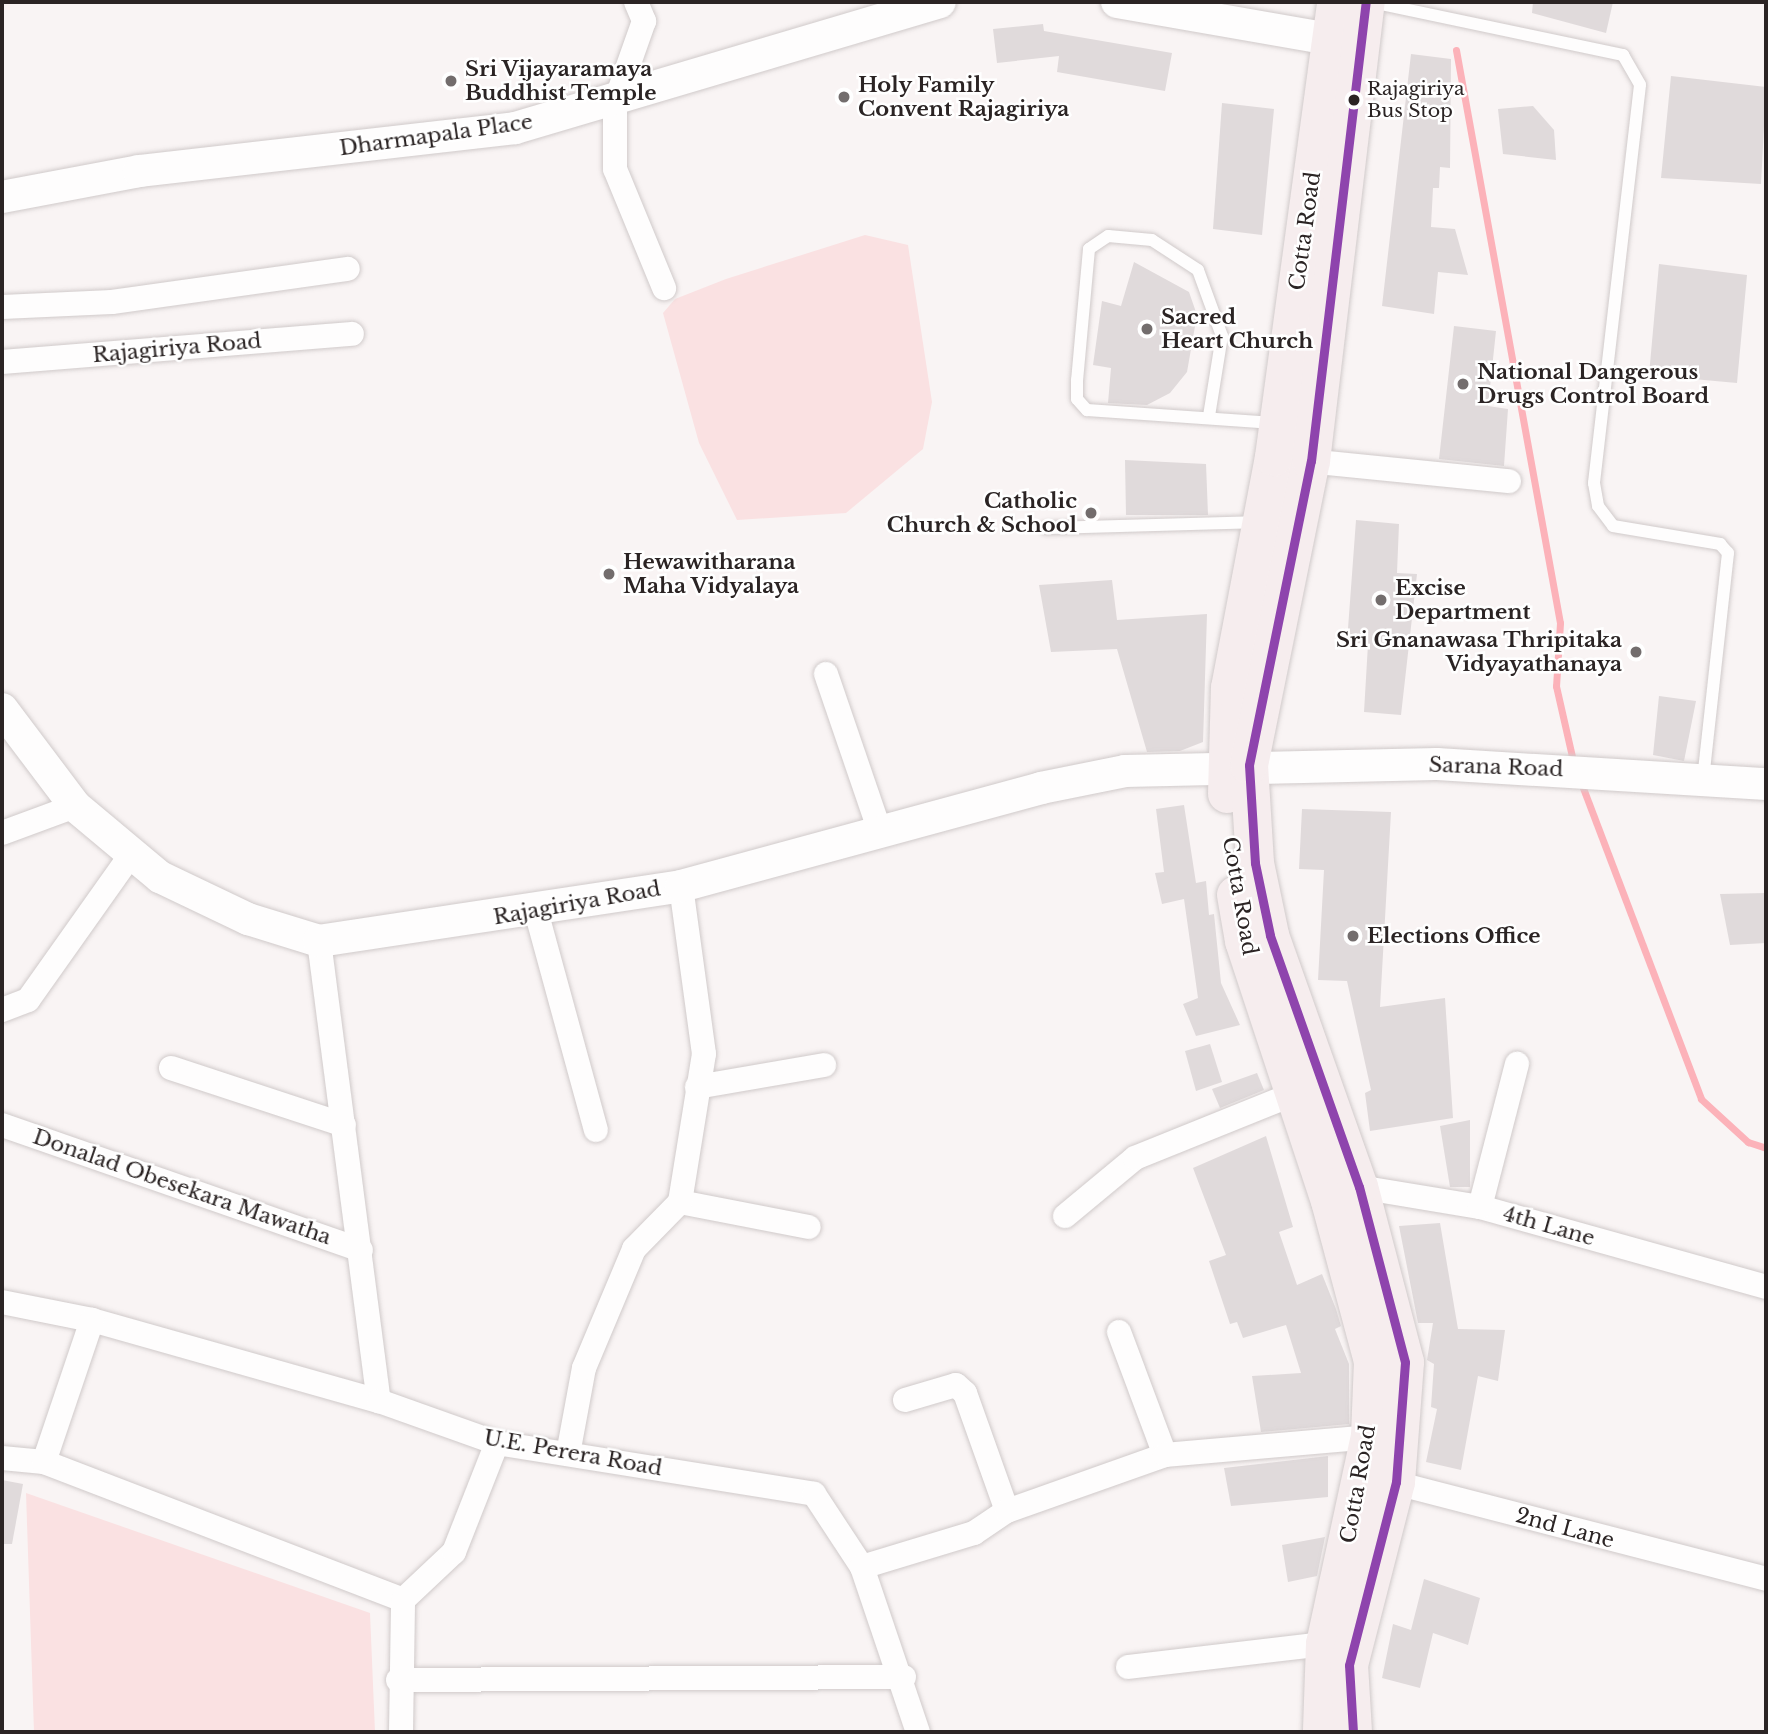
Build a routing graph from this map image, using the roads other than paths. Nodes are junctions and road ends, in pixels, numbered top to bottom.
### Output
1 (636, 2) edge
2 (940, 2) edge
3 (1117, 2) edge
4 (1336, 2) edge
5 (1368, 2) edge
6 (1225, 10) edge
7 (1346, 42) junction
8 (615, 103) junction
9 (2, 197) edge
10 (348, 269) dead end
11 (664, 288) dead end
12 (2, 306) edge
13 (352, 334) dead end
14 (2, 362) edge
15 (1209, 416) junction
16 (1288, 447) junction
17 (1508, 481) dead end
18 (1263, 522) junction
19 (1046, 528) dead end
20 (826, 674) dead end
21 (2, 709) edge
22 (1237, 765) junction
23 (1703, 779) junction
24 (1766, 785) edge
25 (75, 806) junction
26 (880, 832) junction
27 (2, 833) edge
28 (132, 853) junction
29 (681, 886) junction
30 (537, 911) junction
31 (318, 941) junction
32 (1272, 983) junction
33 (2, 1010) edge
34 (1517, 1064) dead end
35 (824, 1065) dead end
36 (171, 1068) dead end
37 (697, 1087) junction
38 (1291, 1095) junction
39 (2, 1125) edge
40 (344, 1125) junction
41 (596, 1130) dead end
42 (1345, 1194) junction
43 (680, 1202) junction
44 (1480, 1207) junction
45 (1065, 1216) dead end
46 (809, 1227) dead end
47 (362, 1250) junction
48 (1766, 1287) edge
49 (2, 1302) edge
50 (92, 1320) junction
51 (1119, 1332) dead end
52 (905, 1400) dead end
53 (379, 1401) junction
54 (1387, 1436) junction
55 (497, 1443) junction
56 (568, 1454) junction
57 (1165, 1455) junction
58 (2, 1458) edge
59 (44, 1462) junction
60 (1379, 1479) junction
61 (1007, 1511) junction
62 (862, 1567) junction
63 (1766, 1579) edge
64 (403, 1600) junction
65 (1325, 1644) junction
66 (1128, 1667) dead end
67 (904, 1678) junction
68 (398, 1680) junction
69 (401, 1732) edge
70 (918, 1732) edge
71 (1322, 1732) edge
72 (1353, 1732) edge

1 - 8 street
2 - 8 street, Dharmapala Place
3 - 6 street
4 - 7 main road, Cotta Road
5 - 7 main road, Cotta Road
5 - 23 lane
6 - 7 street
7 - 16 main road, Cotta Road
7 - 16 main road, Cotta Road
8 - 9 street, Dharmapala Place
8 - 11 street
10 - 12 street
13 - 14 street, Rajagiriya Road
15 - 15 lane
15 - 16 lane
16 - 17 street
16 - 18 main road, Cotta Road
16 - 22 main road, Cotta Road
18 - 19 lane
18 - 22 main road, Cotta Road
20 - 26 street
21 - 25 street, Rajagiriya Road
22 - 23 street, Sarana Road
22 - 26 street, Rajagiriya Road
22 - 32 main road, Cotta Road
23 - 24 street, Sarana Road
25 - 27 street
25 - 28 street, Rajagiriya Road
26 - 29 street, Rajagiriya Road
28 - 31 street, Rajagiriya Road
28 - 33 street
29 - 30 street, Rajagiriya Road
29 - 37 street
30 - 31 street, Rajagiriya Road
30 - 41 street
31 - 40 street, Donalad Obesekara Mawatha
32 - 38 main road, Cotta Road
32 - 42 main road, Cotta Road
34 - 44 street
35 - 37 street
36 - 40 street
37 - 43 street
38 - 42 main road, Cotta Road
38 - 45 street
39 - 47 street, Donalad Obesekara Mawatha
40 - 47 street, Donalad Obesekara Mawatha
42 - 44 street, 4th Lane
42 - 54 main road, Cotta Road
43 - 46 street
43 - 56 street
44 - 48 street, 4th Lane
47 - 53 street, Donalad Obesekara Mawatha
49 - 50 street, U.E. Perera Road
50 - 53 street, U.E. Perera Road
50 - 59 street
51 - 57 street
52 - 61 street
53 - 55 street, U.E. Perera Road
54 - 57 street
54 - 60 main road, Cotta Road
55 - 56 street, U.E. Perera Road
55 - 64 street
56 - 62 street, U.E. Perera Road
57 - 61 street
58 - 59 street
59 - 64 street
60 - 63 street, 2nd Lane
60 - 65 main road, Cotta Road
60 - 72 main road, Cotta Road
61 - 62 street
62 - 67 street, U.E. Perera Road
64 - 68 street
65 - 66 street
65 - 71 main road, Cotta Road
67 - 68 street
67 - 70 street, U.E. Perera Road
68 - 69 street

